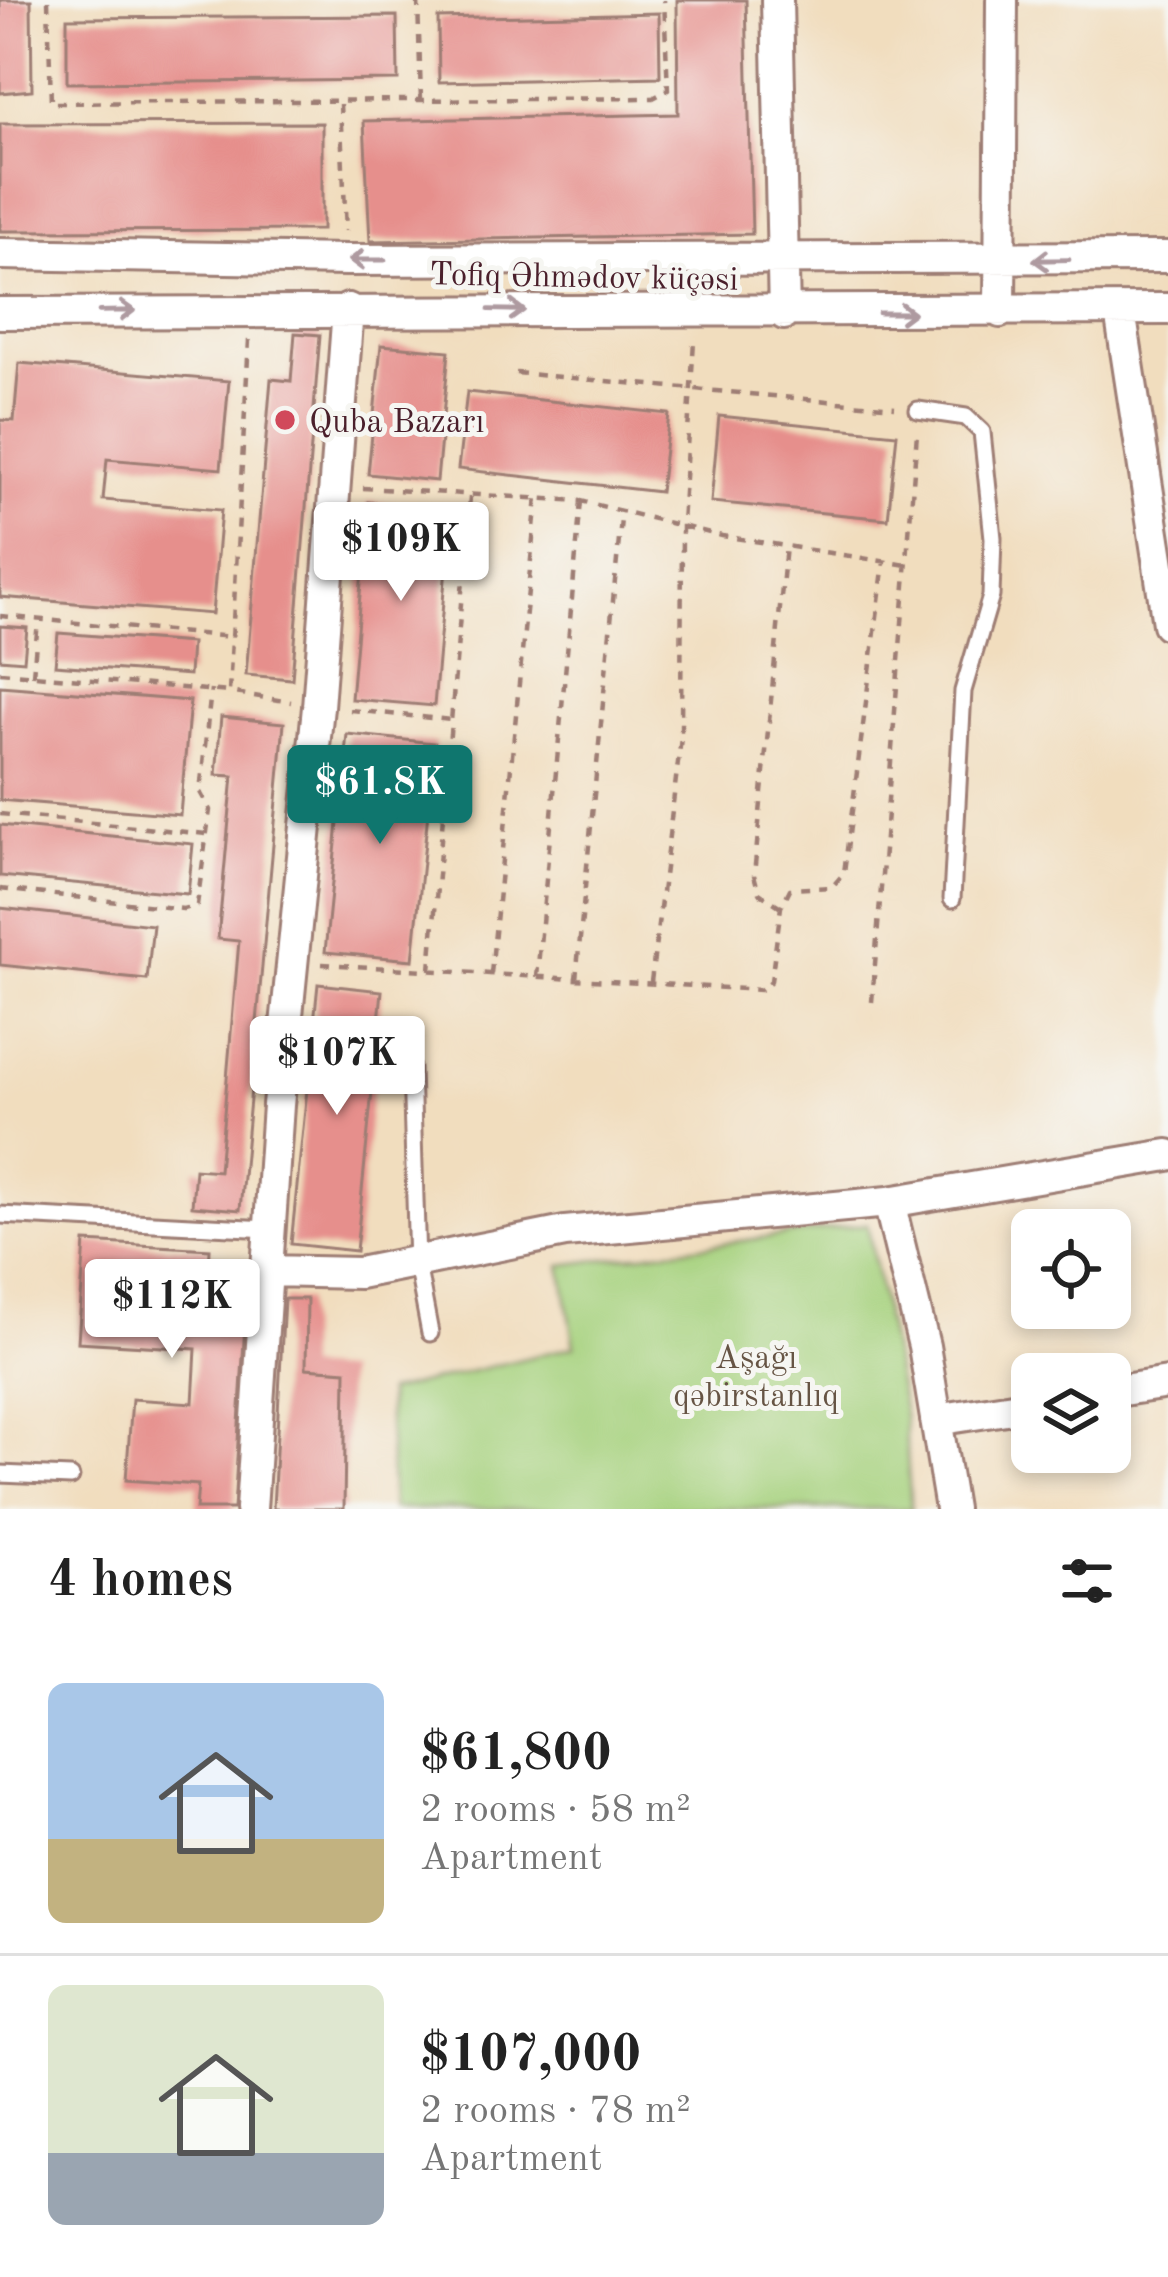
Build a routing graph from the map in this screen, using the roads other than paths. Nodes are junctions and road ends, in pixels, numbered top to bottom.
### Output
1 (777, 0) edge
2 (1002, 0) edge
3 (0, 254) edge
4 (1168, 257) edge
5 (784, 261) junction
6 (1000, 261) junction
7 (348, 309) junction
8 (1168, 309) edge
9 (1120, 311) junction
10 (1000, 312) junction
11 (0, 313) edge
12 (784, 314) junction
13 (918, 410) road end
14 (1168, 625) edge
15 (952, 899) dead end
16 (411, 1068) dead end
17 (1168, 1155) edge
18 (889, 1202) junction
19 (0, 1215) edge
20 (270, 1229) junction
21 (417, 1264) junction
22 (266, 1271) junction
23 (430, 1333) dead end
24 (1168, 1383) edge
25 (1131, 1389) edge
26 (1011, 1408) edge
27 (936, 1420) junction
28 (0, 1474) edge
29 (71, 1477) dead end
30 (251, 1509) edge
31 (951, 1509) edge

1 - 5 street
2 - 6 street
5 -> 3 street, Tofiq Əhmədov küçəsi
4 -> 6 street, Tofiq Əhmədov küçəsi
5 - 6 street, Tofiq Əhmədov küçəsi
5 - 12 street
6 - 10 street
11 -> 7 street, Tofiq Əhmədov küçəsi
7 -> 12 street, Tofiq Əhmədov küçəsi
7 - 20 street
8 - 9 street, Tofiq Əhmədov küçəsi
9 - 10 street, Tofiq Əhmədov küçəsi
9 - 14 street
12 -> 10 street, Tofiq Əhmədov küçəsi
13 - 15 lane
16 - 21 lane
17 - 18 street
18 - 21 street
18 - 27 street
19 - 20 lane
20 - 22 street
21 - 22 street
21 - 23 lane
22 - 30 street
24 - 25 street
26 - 27 street
27 - 31 street
28 - 29 lane

